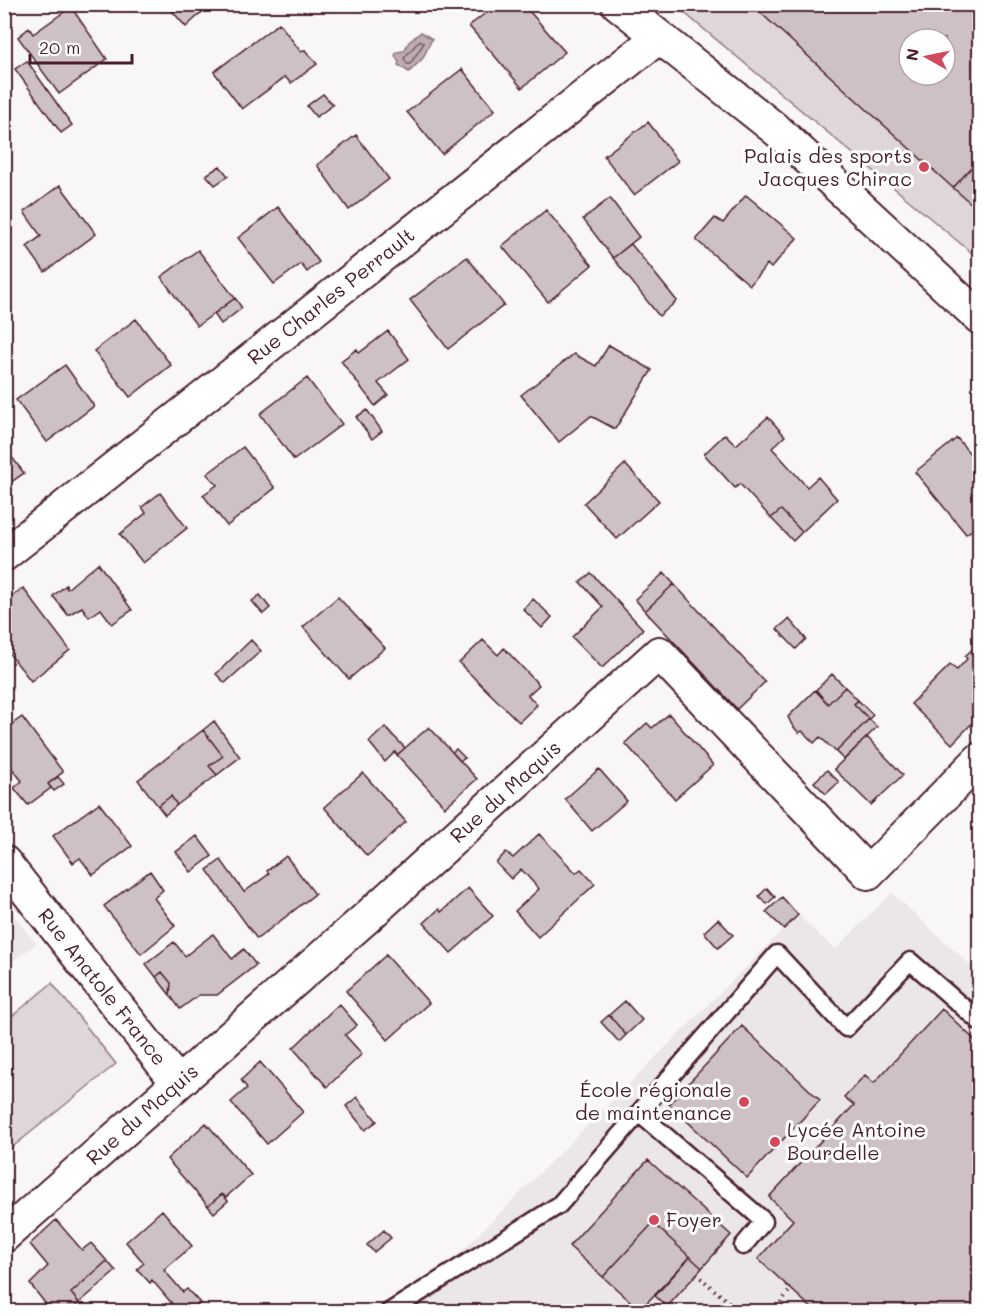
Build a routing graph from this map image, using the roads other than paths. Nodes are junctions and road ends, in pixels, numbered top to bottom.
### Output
1 (618, 4) edge
2 (659, 37) junction
3 (980, 318) edge
4 (4, 555) edge
5 (980, 759) edge
6 (4, 862) edge
7 (980, 1022) edge
8 (177, 1083) junction
9 (639, 1113) junction
10 (4, 1236) edge
11 (743, 1246) dead end
12 (389, 1311) edge

1 - 2 street
2 - 3 street
2 - 4 street, Rue Charles Perrault
5 - 8 street, Rue du Maquis
6 - 8 street, Rue Anatole France
7 - 9 lane
8 - 10 street, Rue du Maquis
9 - 11 lane
9 - 12 lane

